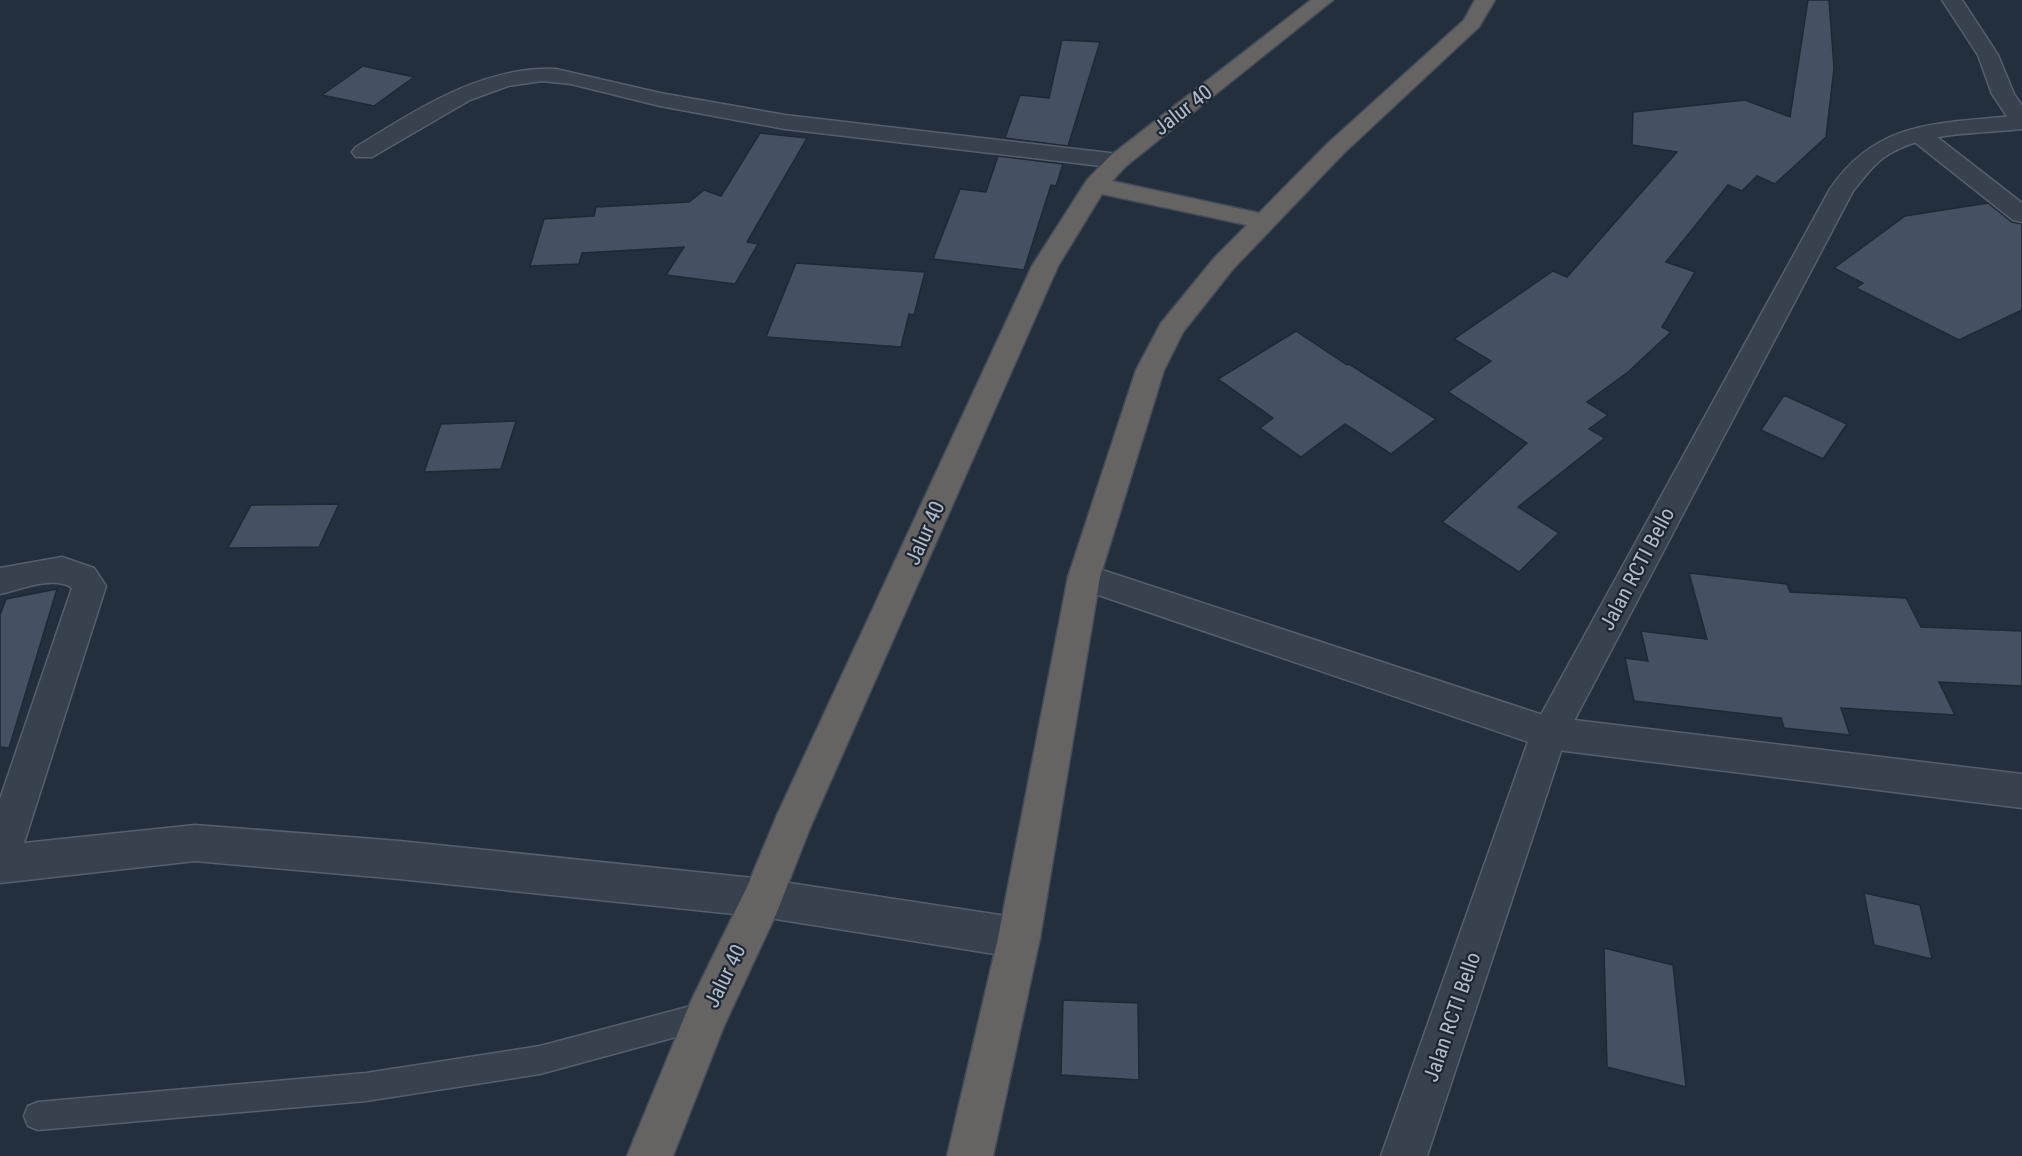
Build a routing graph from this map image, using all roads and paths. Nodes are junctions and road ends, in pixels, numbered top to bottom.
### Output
1 (1323, 0) edge
2 (1485, 0) edge
3 (1952, 0) edge
4 (2022, 122) edge
5 (1920, 135) junction
6 (364, 152) dead end
7 (1118, 161) junction
8 (1095, 185) junction
9 (2022, 215) edge
10 (1265, 222) junction
11 (1084, 577) junction
12 (0, 581) edge
13 (1550, 733) junction
14 (2022, 791) edge
15 (0, 857) edge
16 (0, 864) edge
17 (763, 898) junction
18 (1019, 938) junction
19 (706, 1016) junction
20 (38, 1116) dead end
21 (650, 1156) edge
22 (970, 1156) edge
23 (1404, 1156) edge

1 - 7 highway, Jalur 40
2 - 10 highway
3 - 4 street
4 - 5 street, Jalan RCTI Bello
5 - 9 street
5 - 13 street, Jalan RCTI Bello
6 - 7 street
7 - 8 highway, Jalur 40
8 - 10 highway
8 - 17 highway, Jalur 40
10 - 11 highway
11 - 13 street
11 - 18 highway
12 - 15 street
13 - 14 street
13 - 23 street, Jalan RCTI Bello
16 - 17 street
17 - 18 street
17 - 19 highway, Jalur 40
18 - 22 highway
19 - 20 lane
19 - 21 highway, Jalur 40

